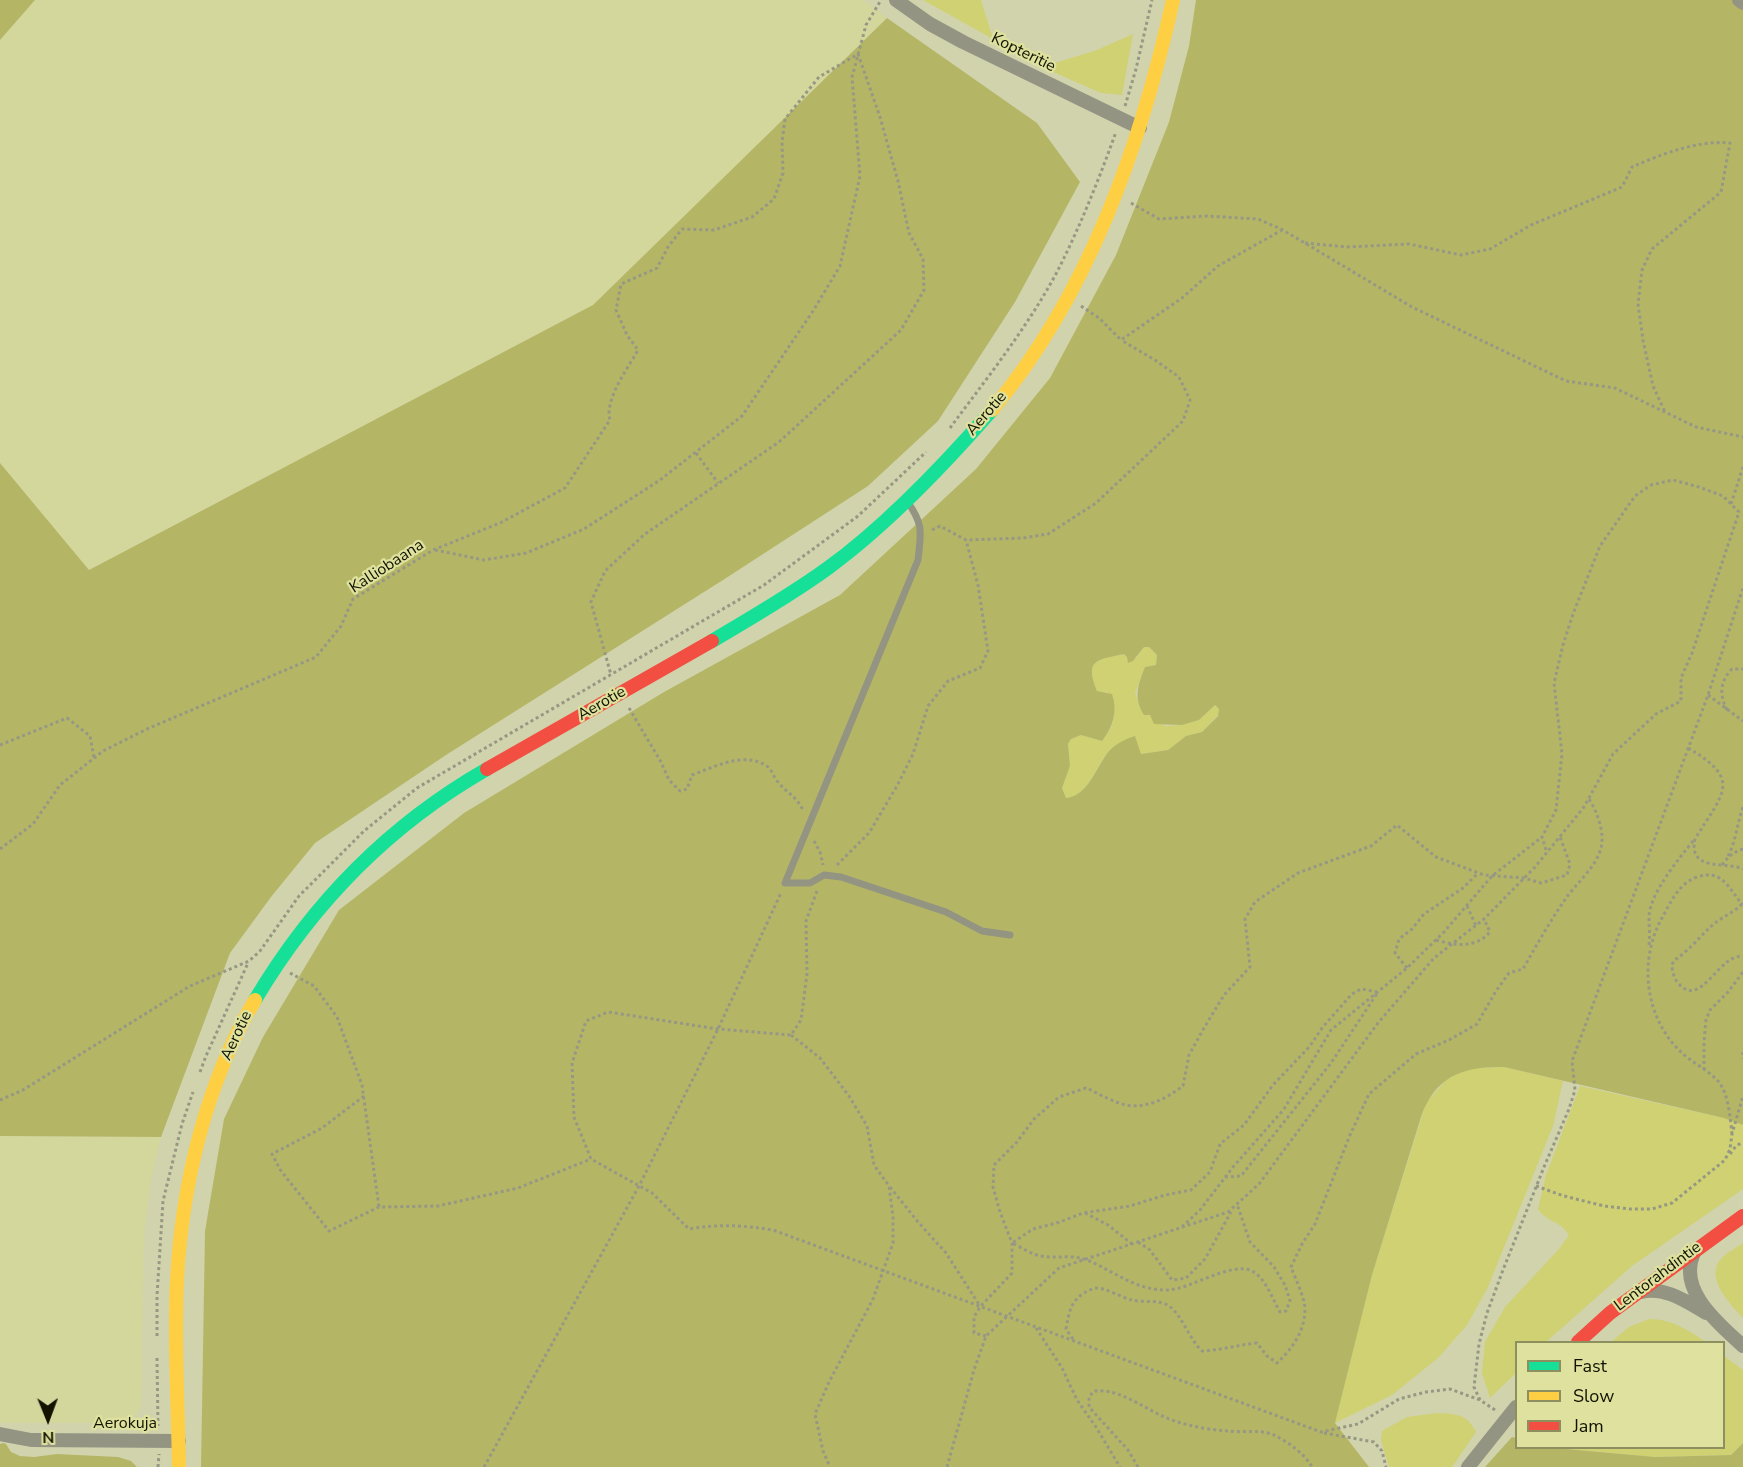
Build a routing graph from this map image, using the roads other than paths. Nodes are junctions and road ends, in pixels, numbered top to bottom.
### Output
1 (896, 0) edge
2 (1173, 0) edge
3 (1739, 0) edge
4 (1743, 3) edge
5 (1140, 128) junction
6 (907, 501) junction
7 (1010, 935) dead end
8 (1743, 1216) edge
9 (1696, 1248) junction
10 (1637, 1293) junction
11 (1711, 1316) junction
12 (1579, 1341) edge
13 (1743, 1346) edge
14 (1515, 1408) edge
15 (0, 1434) edge
16 (179, 1441) junction
17 (179, 1467) edge
18 (1468, 1467) edge

1 - 5 street, Kopteritie
2 - 5 street, Aerotie
3 - 4 street
5 - 6 street, Aerotie
6 - 7 lane
6 - 16 street, Aerotie
8 - 9 street, Lentorahdintie
9 - 10 street, Lentorahdintie
9 - 11 street
10 - 11 street
10 - 12 street, Lentorahdintie
11 - 13 street
14 - 18 street
15 - 16 street, Aerokuja
16 - 17 street, Aerotie

